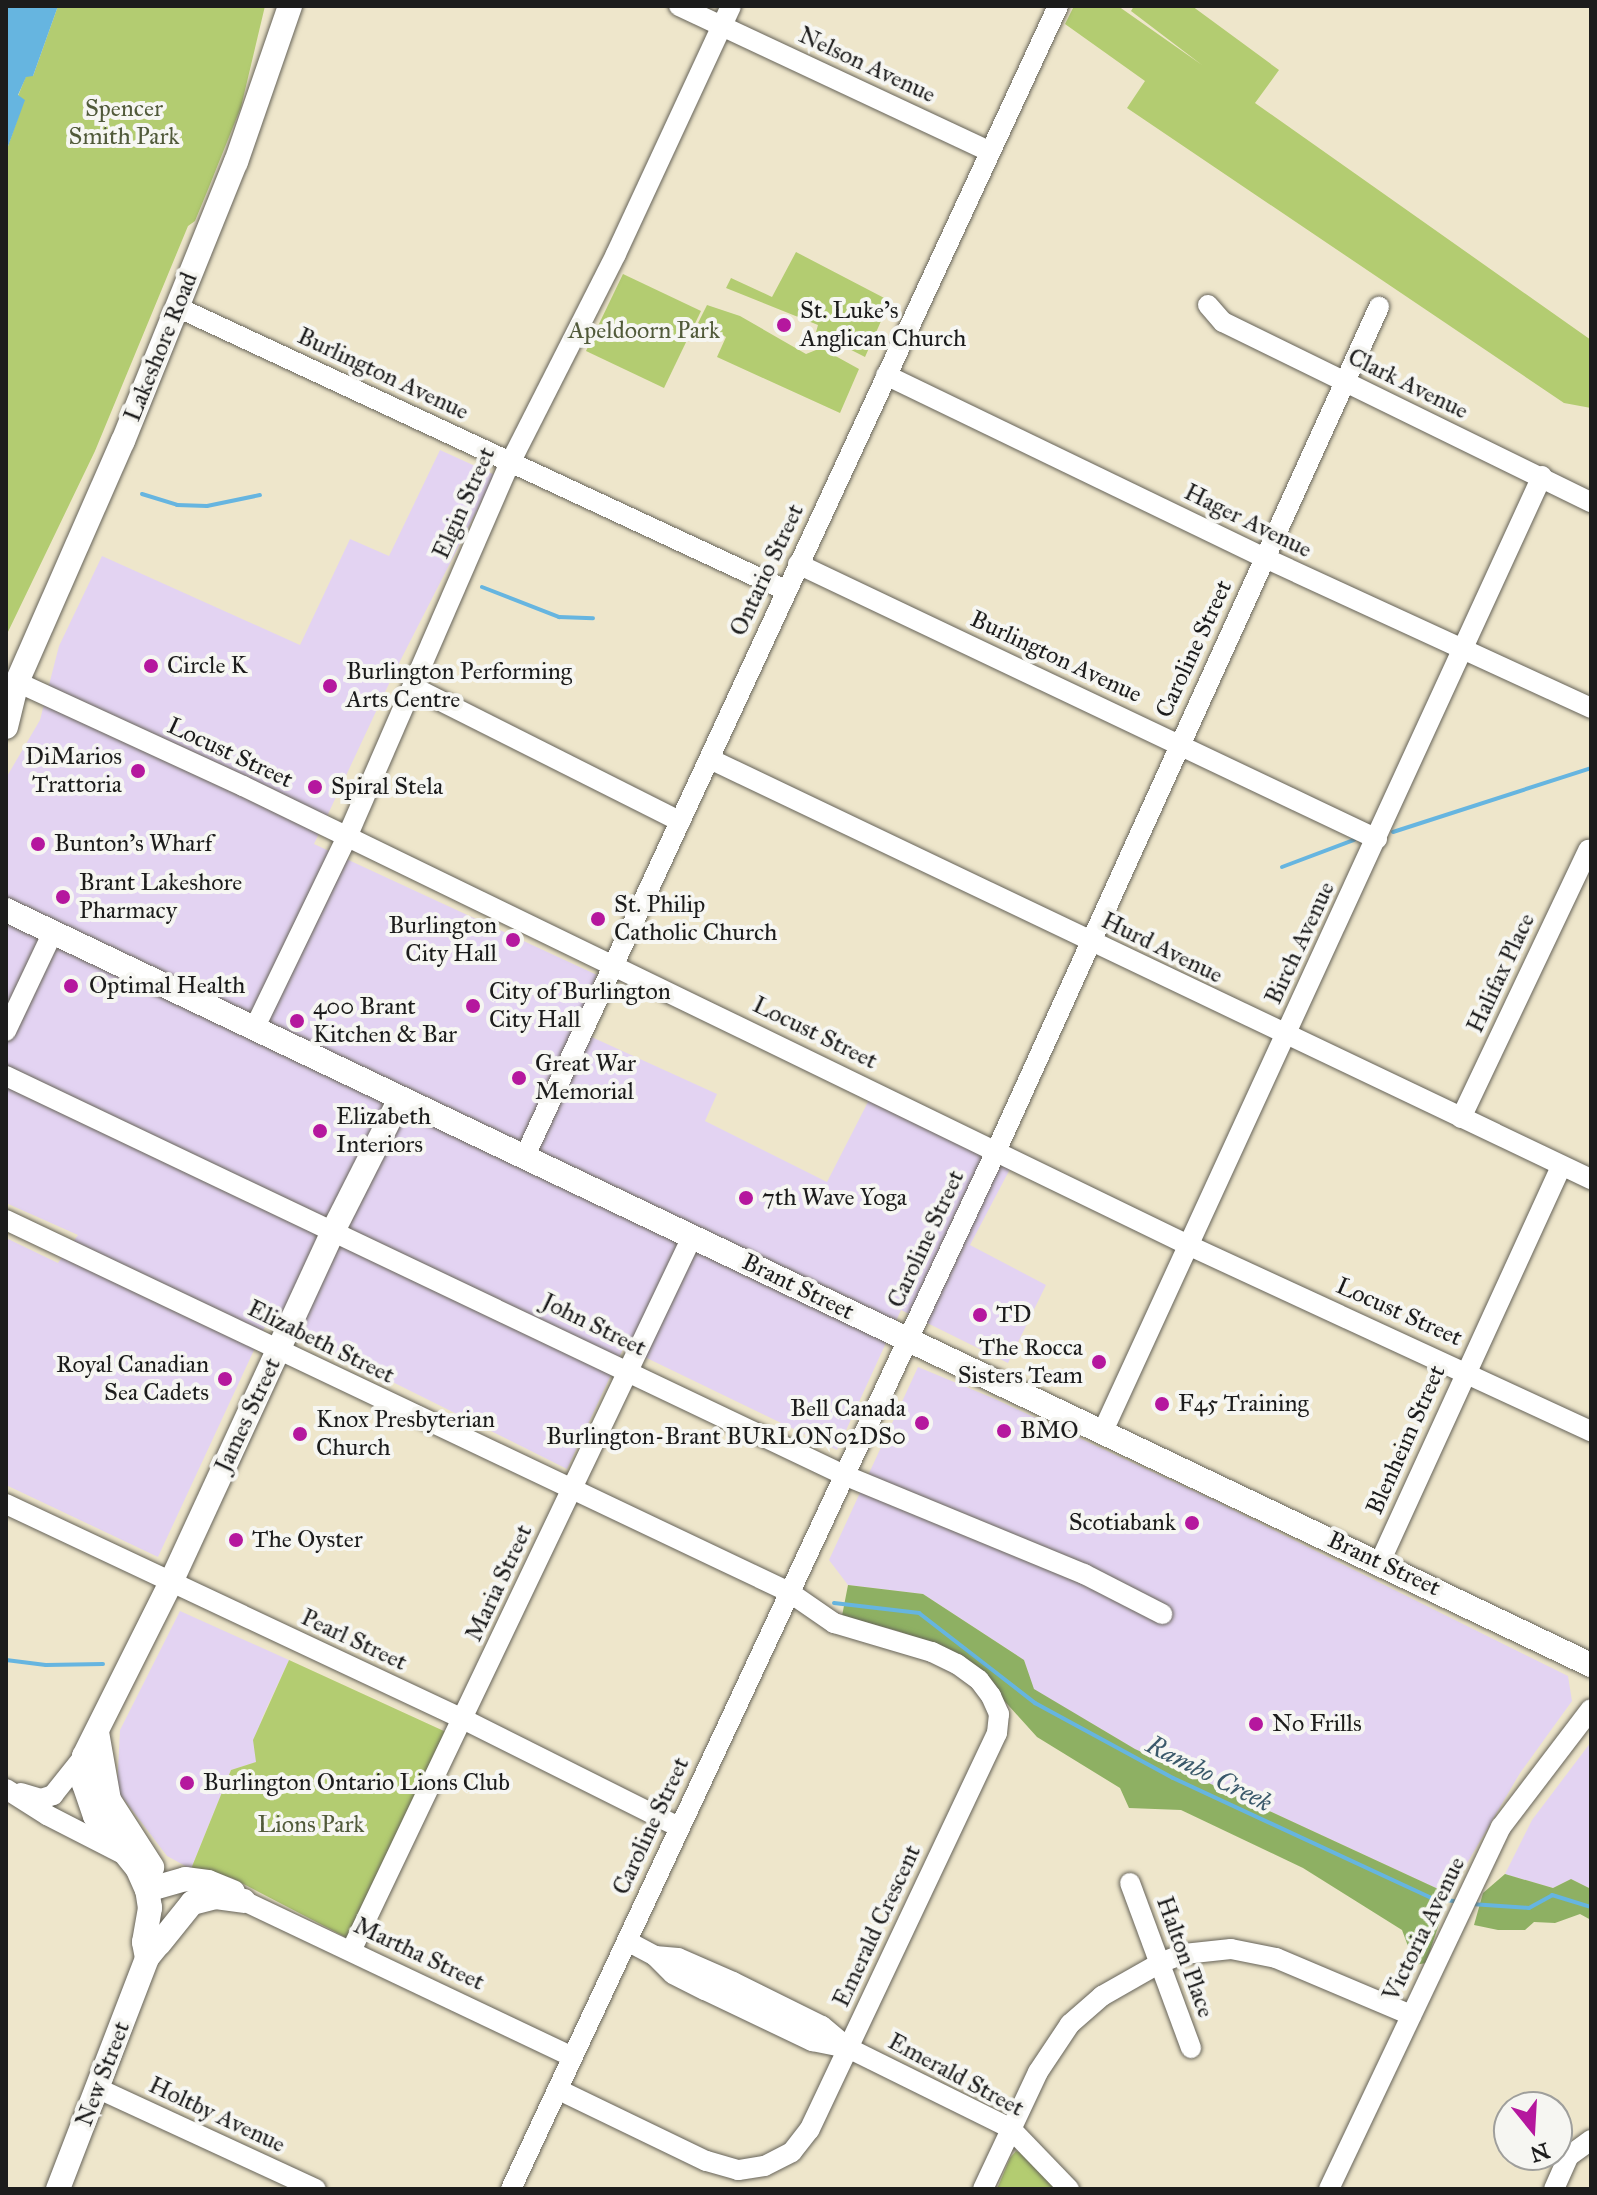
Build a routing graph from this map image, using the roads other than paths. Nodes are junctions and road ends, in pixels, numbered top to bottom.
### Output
1 (290, 6) edge
2 (679, 6) edge
3 (731, 6) edge
4 (1058, 6) edge
5 (723, 25) junction
6 (988, 151) junction
7 (1208, 305) dead end
8 (177, 307) junction
9 (1379, 307) dead end
10 (886, 375) junction
11 (1343, 382) junction
12 (510, 463) junction
13 (1542, 476) junction
14 (1591, 502) edge
15 (1265, 558) junction
16 (798, 564) junction
17 (785, 590) junction
18 (1462, 650) junction
19 (413, 687) junction
20 (11, 688) edge
21 (1591, 708) edge
22 (6, 727) edge
23 (1179, 744) junction
24 (712, 760) junction
25 (680, 821) junction
26 (347, 837) junction
27 (1377, 839) junction
28 (1588, 850) dead end
29 (6, 910) edge
30 (52, 934) junction
31 (1090, 942) junction
32 (615, 967) junction
33 (255, 1027) junction
34 (6, 1031) edge
35 (1285, 1036) junction
36 (6, 1076) edge
37 (400, 1099) junction
38 (1461, 1118) junction
39 (997, 1149) junction
40 (525, 1156) junction
41 (1561, 1166) junction
42 (1591, 1179) edge
43 (6, 1220) edge
44 (334, 1229) junction
45 (693, 1235) junction
46 (1190, 1246) junction
47 (908, 1341) junction
48 (278, 1351) junction
49 (629, 1370) junction
50 (1465, 1370) junction
51 (1103, 1431) junction
52 (1591, 1431) edge
53 (844, 1475) junction
54 (571, 1490) junction
55 (6, 1504) edge
56 (1380, 1562) junction
57 (171, 1582) junction
58 (789, 1592) junction
59 (1162, 1614) dead end
60 (1591, 1665) edge
61 (1591, 1709) edge
62 (463, 1719) junction
63 (97, 1732) junction
64 (84, 1756) junction
65 (7, 1789) edge
66 (679, 1827) junction
67 (128, 1857) junction
68 (1130, 1883) dead end
69 (154, 1888) junction
70 (244, 1901) junction
71 (627, 1941) junction
72 (153, 1951) junction
73 (351, 1951) junction
74 (1160, 1963) junction
75 (1411, 2015) junction
76 (587, 2024) junction
77 (530, 2035) junction
78 (848, 2048) junction
79 (1191, 2048) dead end
80 (571, 2056) junction
81 (97, 2088) junction
82 (557, 2089) junction
83 (1010, 2128) junction
84 (1591, 2140) edge
85 (58, 2189) edge
86 (316, 2189) edge
87 (511, 2189) edge
88 (983, 2189) edge
89 (1069, 2189) edge
90 (1329, 2189) edge
91 (1554, 2189) edge

1 - 8 main road, Lakeshore Road
2 - 5 street, Nelson Avenue
3 - 5 street, Elgin Street
4 - 6 street, Ontario Street
5 - 6 street, Nelson Avenue
5 - 12 street, Elgin Street
6 - 10 street, Ontario Street
7 - 11 street, Clark Avenue
8 - 12 street, Burlington Avenue
8 - 20 main road, Lakeshore Road
9 - 11 street, Caroline Street
10 - 15 street, Hager Avenue
10 - 16 street, Ontario Street
11 - 13 street, Clark Avenue
11 - 15 street, Caroline Street
12 - 17 street, Burlington Avenue
12 - 19 street, Elgin Street
13 - 14 street, Clark Avenue
13 - 18 street, Birch Avenue
15 - 18 street, Hager Avenue
15 - 23 street, Caroline Street
16 - 17 street, Ontario Street
16 - 23 street, Burlington Avenue
17 - 24 street, Ontario Street
18 - 21 street, Hager Avenue
18 - 27 street, Birch Avenue
19 - 25 street
19 - 26 street, Elgin Street
20 - 22 main road, Lakeshore Road
20 - 26 street, Locust Street
23 - 27 street, Burlington Avenue
23 - 31 street, Caroline Street
24 - 25 street, Ontario Street
24 - 31 street, Hurd Avenue
25 - 32 street, Ontario Street
26 - 32 street, Locust Street
26 - 33 street, Elgin Street
27 - 35 street, Birch Avenue
28 - 38 street, Halifax Place
29 - 30 main road, Brant Street
30 - 33 main road, Brant Street
30 - 34 street
31 - 35 street, Hurd Avenue
31 - 39 street, Caroline Street
32 - 39 street, Locust Street
32 - 40 street, Ontario Street
33 - 37 main road, Brant Street
35 - 38 street, Hurd Avenue
35 - 46 street, Birch Avenue
36 - 44 street, John Street
37 - 40 main road, Brant Street
37 - 44 main road, James Street
38 - 41 street, Hurd Avenue
39 - 46 street, Locust Street
39 - 47 street, Caroline Street
40 - 45 main road, Brant Street
41 - 42 street, Hurd Avenue
41 - 50 street, Blenheim Street
43 - 48 street, Elizabeth Street
44 - 48 main road, James Street
44 - 49 street, John Street
45 - 47 main road, Brant Street
45 - 49 street, Maria Street
46 - 50 street, Locust Street
46 - 51 street, Birch Avenue
47 - 51 main road, Brant Street
47 - 53 street, Caroline Street
48 - 54 street, Elizabeth Street
48 - 57 main road, James Street
49 - 53 street, John Street
49 - 54 street, Maria Street
50 - 52 street, Locust Street
50 - 56 street, Blenheim Street
51 - 56 main road, Brant Street
53 - 58 street, Caroline Street
53 - 59 street, John Street
54 - 58 street, Elizabeth Street
54 - 62 street, Maria Street
55 - 57 street, Pearl Street
56 - 60 main road, Brant Street
57 - 62 street, Pearl Street
57 - 63 main road, James Street
58 - 66 street, Caroline Street
58 - 78 street, Emerald Crescent
61 - 75 street, Victoria Avenue
62 - 66 street, Pearl Street
62 - 73 street, Maria Street
63 - 64 main road, James Street
63 - 69 main road
64 - 65 street
64 - 67 main road
65 - 67 street
66 - 71 street, Caroline Street
67 - 69 main road
68 - 74 street, Halton Place
69 - 70 main road
69 - 72 main road, New Street
70 - 72 main road
70 - 73 street, Martha Street
71 - 76 street, Caroline Street
71 - 78 street, Emerald Street
72 - 81 main road, New Street
73 - 77 street, Martha Street
74 - 75 street
74 - 79 street, Halton Place
74 - 83 street
75 - 90 street, Victoria Avenue
76 - 77 street
76 - 80 street, Caroline Street
77 - 80 street, Martha Street
78 - 82 street, Emerald Crescent
78 - 83 street, Emerald Street
80 - 82 street, Caroline Street
81 - 85 main road, New Street
81 - 86 street, Holtby Avenue
82 - 87 street, Caroline Street
83 - 88 street
83 - 89 street, Emerald Street
84 - 91 street

